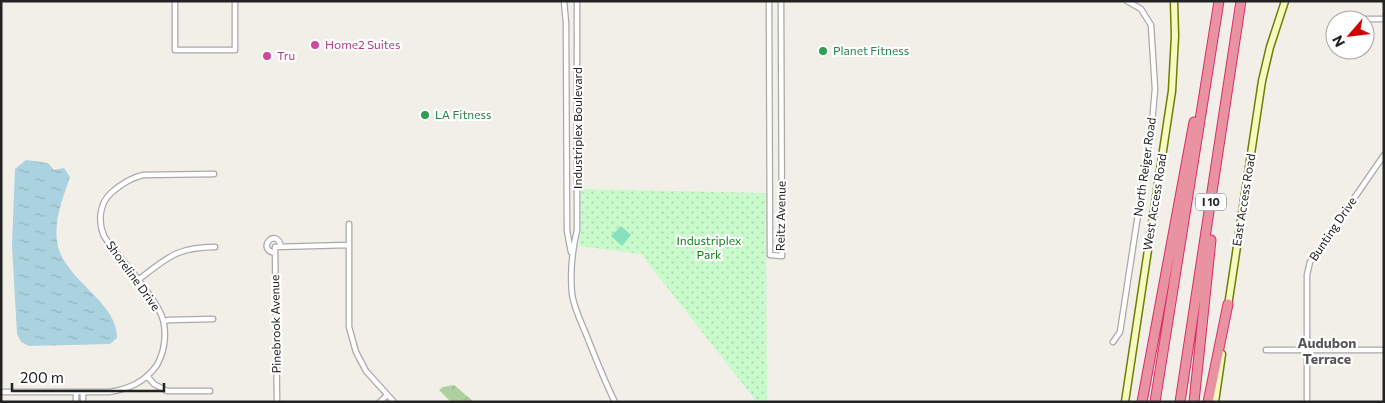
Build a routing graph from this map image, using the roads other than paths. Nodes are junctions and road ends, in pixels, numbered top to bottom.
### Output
1 (175, 1) edge
2 (235, 1) edge
3 (564, 1) edge
4 (577, 1) edge
5 (769, 1) edge
6 (781, 1) edge
7 (1127, 1) edge
8 (1174, 1) edge
9 (1219, 1) edge
10 (1241, 1) edge
11 (1285, 1) edge
12 (1210, 59) junction
13 (1219, 150) junction
14 (1384, 155) edge
15 (214, 174) dead end
16 (348, 224) dead end
17 (348, 245) junction
18 (214, 247) dead end
19 (572, 254) junction
20 (138, 280) junction
21 (1228, 304) junction
22 (213, 319) dead end
23 (164, 321) junction
24 (1113, 342) dead end
25 (1266, 350) dead end
26 (1307, 350) junction
27 (1384, 350) edge
28 (147, 376) junction
29 (210, 391) dead end
30 (1, 392) edge
31 (76, 392) junction
32 (83, 392) junction
33 (387, 395) junction
34 (76, 402) edge
35 (83, 402) edge
36 (277, 402) edge
37 (380, 402) edge
38 (394, 402) edge
39 (615, 402) edge
40 (1125, 402) edge
41 (1142, 402) edge
42 (1155, 402) edge
43 (1180, 402) edge
44 (1194, 402) edge
45 (1208, 402) edge
46 (1215, 402) edge
47 (1307, 402) edge

1 - 2 street
3 - 19 street, Industriplex Boulevard
4 - 19 street, Industriplex Boulevard
5 - 6 street, Reitz Avenue
7 - 24 street, North Reiger Road
8 - 40 main road, West Access Road
9 - 12 highway, I 10
10 - 13 highway, I 10
11 - 21 main road, East Access Road
12 - 41 highway
12 - 42 highway, I 10
13 - 43 highway, I 10
13 - 44 highway
14 - 26 street, Bunting Drive
15 - 20 street, Shoreline Drive
16 - 17 street
17 - 33 street
17 - 36 street, Pinebrook Avenue
18 - 20 street
19 - 39 street, Industriplex Boulevard
20 - 23 street, Shoreline Drive
21 - 45 highway
21 - 46 main road, East Access Road
22 - 23 street
23 - 28 street, Shoreline Drive
25 - 26 street
26 - 27 street
26 - 47 street, Bunting Drive
28 - 29 street
28 - 32 street, Shoreline Drive
30 - 31 street, Shoreline Drive
31 - 32 street, Shoreline Drive
31 - 34 street
32 - 35 street
33 - 37 street
33 - 38 street

